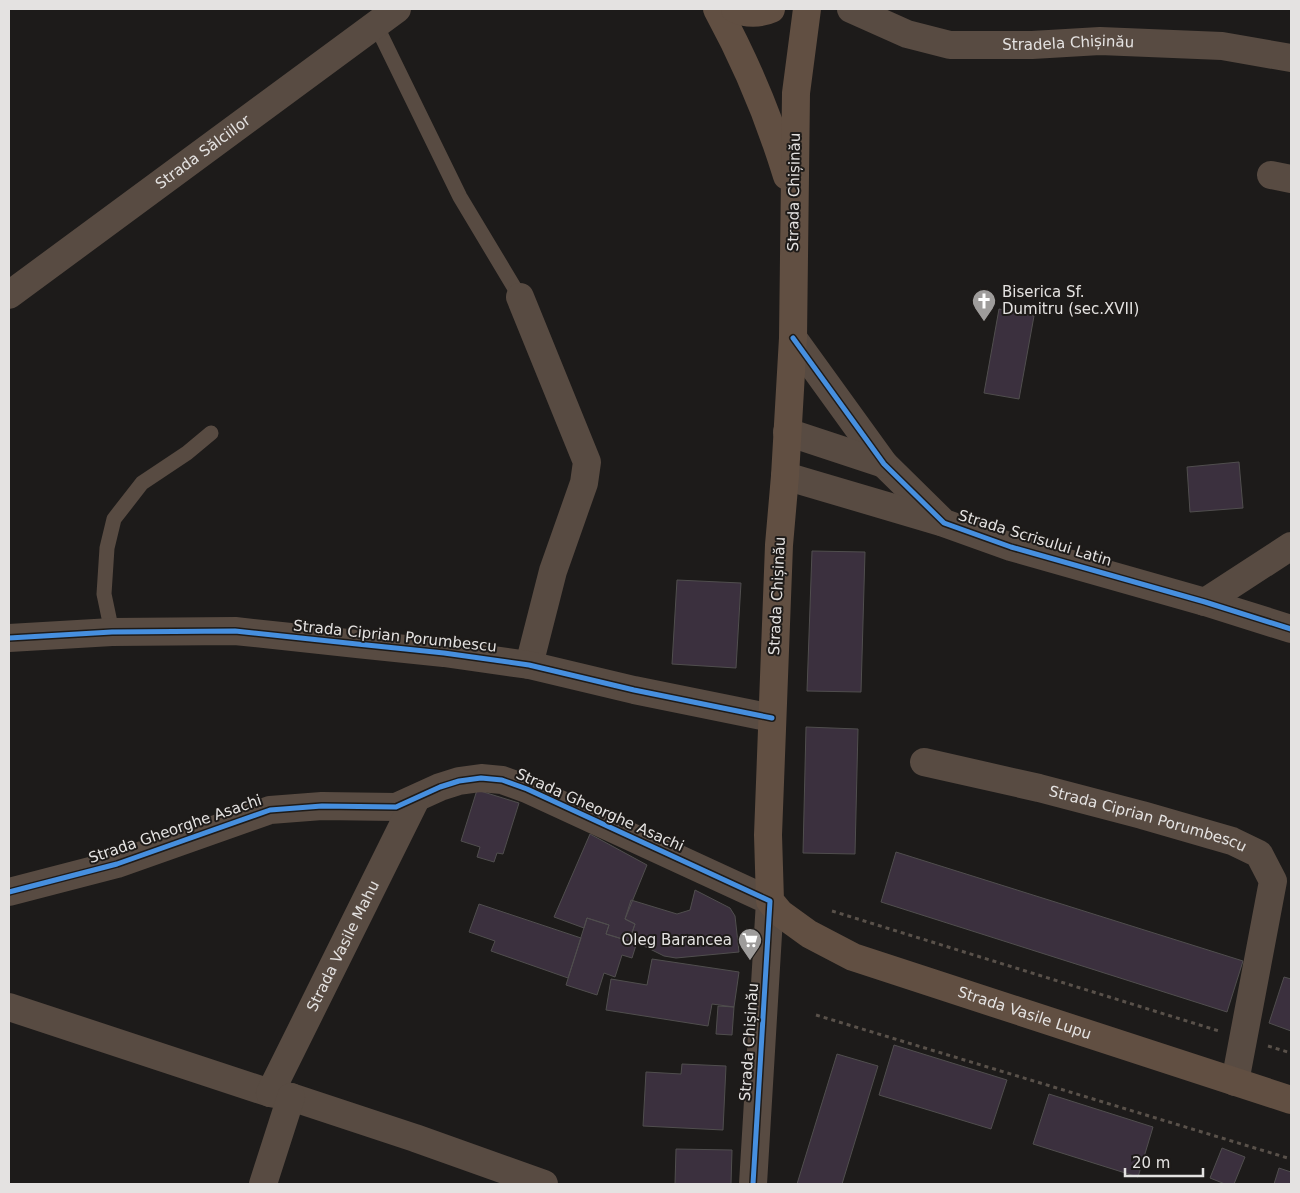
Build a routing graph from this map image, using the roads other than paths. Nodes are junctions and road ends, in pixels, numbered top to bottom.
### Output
1 (397, 9) edge
2 (717, 9) edge
3 (734, 9) edge
4 (771, 9) edge
5 (807, 9) edge
6 (851, 9) edge
7 (376, 26) junction
8 (1291, 58) edge
9 (794, 199) junction
10 (9, 295) edge
11 (520, 297) joint
12 (793, 338) junction
13 (787, 432) junction
14 (211, 433) dead end
15 (884, 464) junction
16 (785, 476) junction
17 (944, 523) junction
18 (1290, 544) edge
19 (1206, 602) junction
20 (1291, 629) edge
21 (112, 632) junction
22 (9, 638) edge
23 (529, 665) junction
24 (772, 718) junction
25 (924, 762) dead end
26 (416, 799) junction
27 (9, 892) edge
28 (770, 901) junction
29 (9, 1008) edge
30 (1234, 1082) junction
31 (280, 1095) junction
32 (1291, 1100) edge
33 (263, 1184) edge
34 (544, 1184) edge
35 (753, 1184) edge

1 - 7 street, Strada Sălciilor
2 - 9 main road
3 - 4 main road
5 - 9 main road, Strada Chișinău
6 - 8 street, Stradela Chișinău
7 - 10 street, Strada Sălciilor
7 - 11 lane
9 - 12 main road, Strada Chișinău
11 - 23 street
12 - 13 main road, Strada Chișinău
12 - 15 street, Strada Scrisului Latin
13 - 15 street
13 - 16 main road, Strada Chișinău
14 - 21 lane
15 - 17 street, Strada Scrisului Latin
16 - 17 street
16 - 24 main road, Strada Chișinău
17 - 19 street, Strada Scrisului Latin
18 - 19 street
19 - 20 street, Strada Scrisului Latin
21 - 22 street, Strada Ciprian Porumbescu
21 - 23 street, Strada Ciprian Porumbescu
23 - 24 street, Strada Ciprian Porumbescu
24 - 28 main road, Strada Chișinău
25 - 30 street, Strada Ciprian Porumbescu
26 - 27 street, Strada Gheorghe Asachi
26 - 28 street, Strada Gheorghe Asachi
26 - 31 street, Strada Vasile Mahu
28 - 30 main road, Strada Vasile Lupu
28 - 35 street, Strada Chișinău
29 - 31 street
30 - 32 main road, Strada Vasile Lupu
31 - 33 street, Strada Vasile Mahu
31 - 34 street

